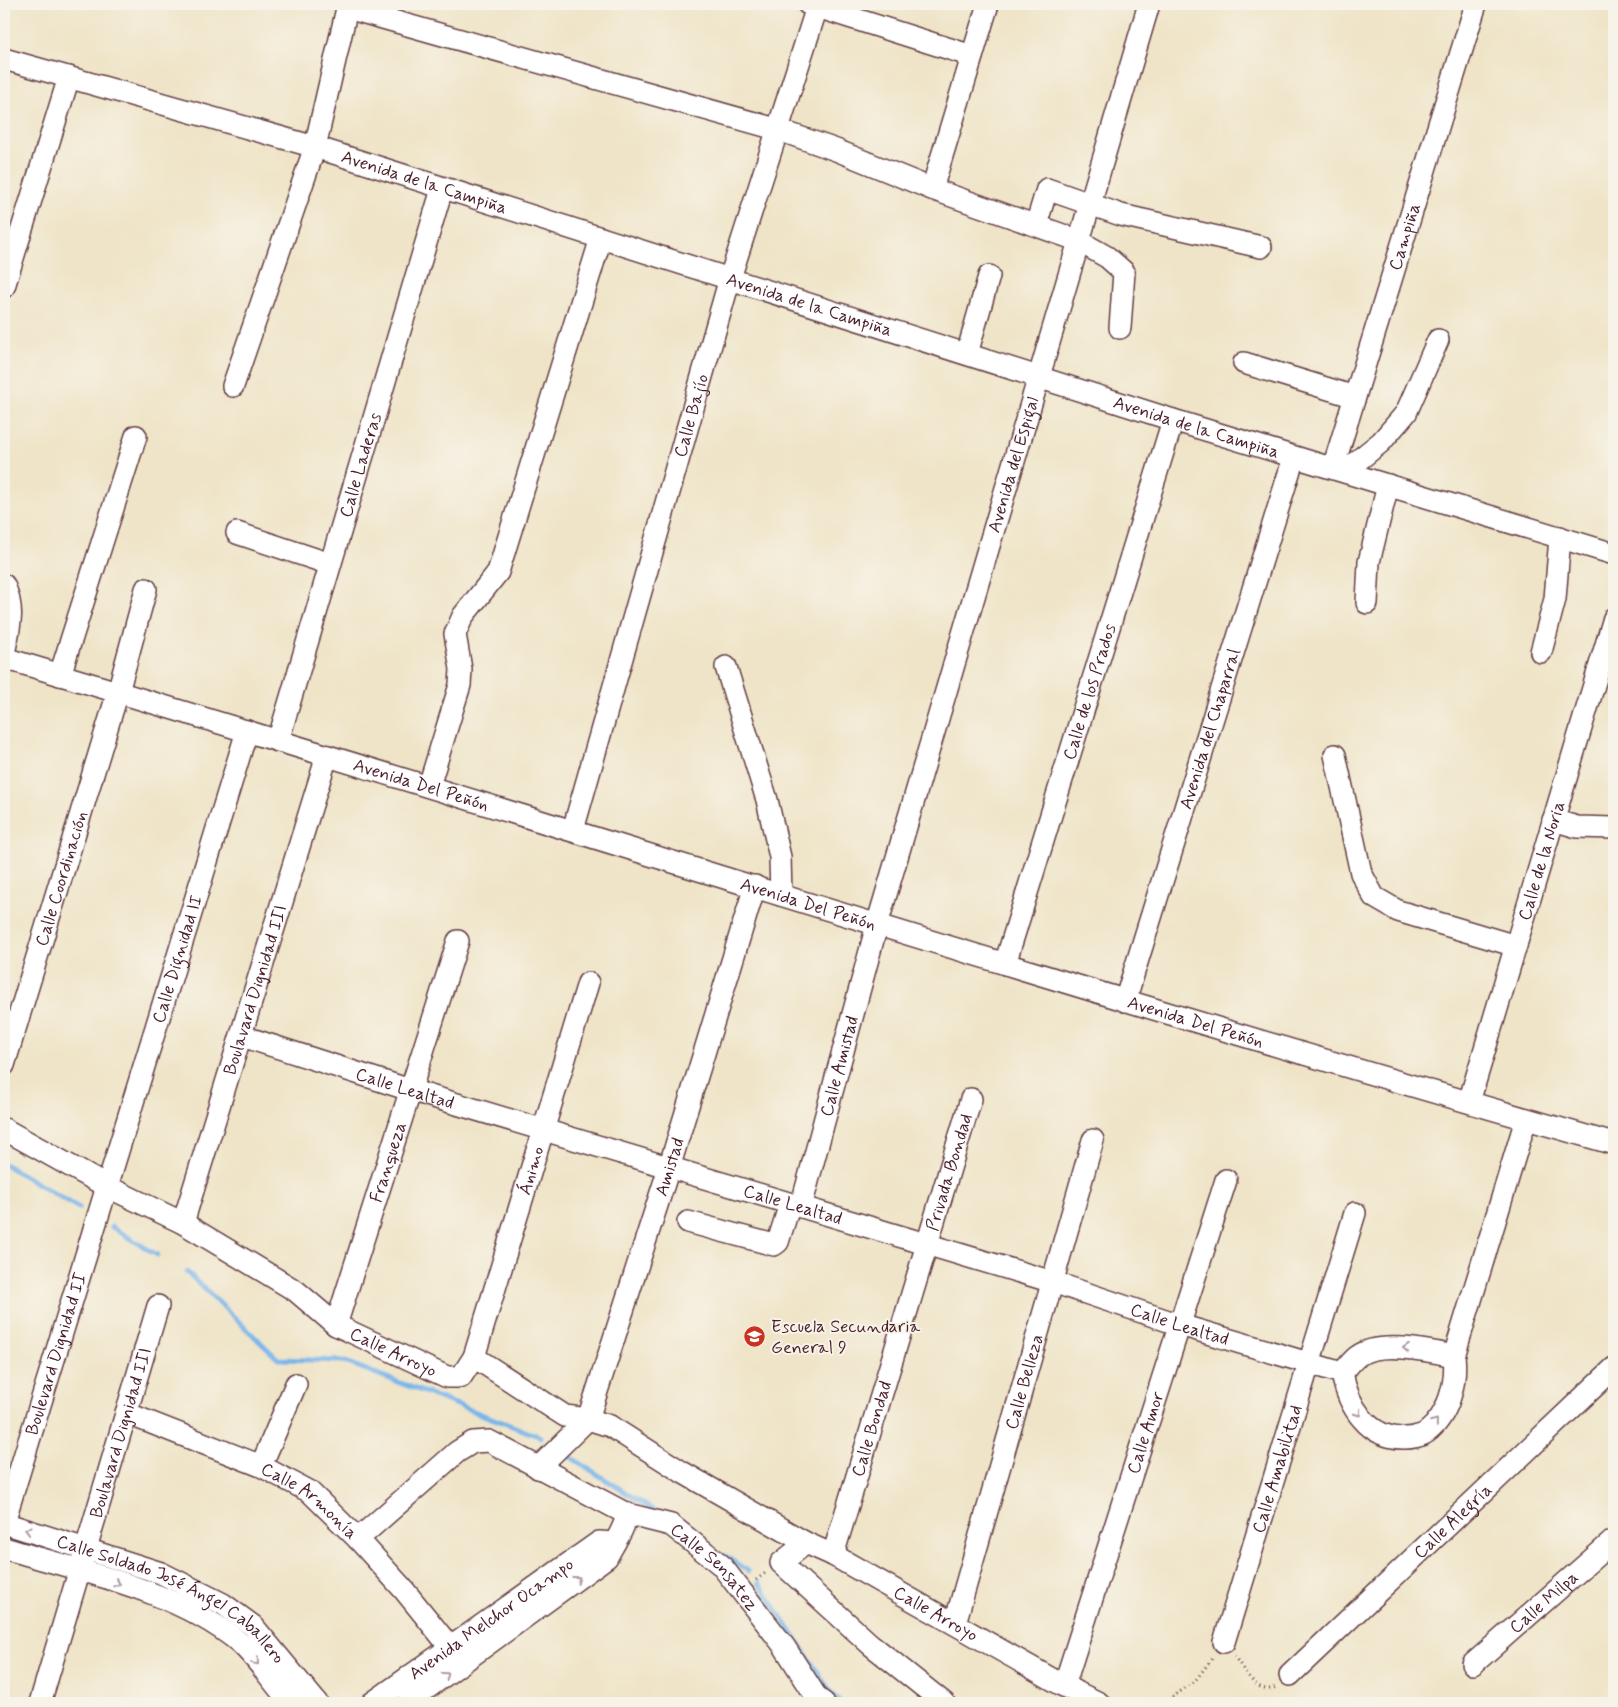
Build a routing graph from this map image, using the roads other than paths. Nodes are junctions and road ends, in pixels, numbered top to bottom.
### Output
1 (988, 4) edge
2 (1149, 4) edge
3 (1476, 4) edge
4 (814, 5) edge
5 (348, 6) edge
6 (972, 56) junction
7 (4, 59) edge
8 (69, 77) junction
9 (776, 129) junction
10 (315, 147) junction
11 (442, 189) junction
12 (932, 189) junction
13 (1090, 202) junction
14 (1036, 225) junction
15 (601, 238) junction
16 (1077, 240) junction
17 (1261, 247) dead end
18 (988, 276) dead end
19 (730, 278) junction
20 (4, 287) edge
21 (1120, 328) dead end
22 (1438, 340) dead end
23 (967, 354) junction
24 (1244, 363) dead end
25 (1038, 377) junction
26 (233, 386) dead end
27 (1355, 397) junction
28 (1172, 420) junction
29 (136, 436) dead end
30 (1294, 457) junction
31 (1339, 470) junction
32 (1388, 485) junction
33 (237, 533) dead end
34 (1560, 537) junction
35 (1614, 554) edge
36 (330, 564) junction
37 (4, 585) edge
38 (146, 589) dead end
39 (1367, 603) dead end
40 (1614, 618) edge
41 (1541, 652) dead end
42 (4, 653) edge
43 (4, 658) edge
44 (726, 667) dead end
45 (60, 675) junction
46 (118, 692) junction
47 (246, 731) junction
48 (278, 741) junction
49 (1335, 755) dead end
50 (327, 756) junction
51 (429, 786) junction
52 (1554, 820) junction
53 (1614, 828) edge
54 (573, 830) junction
55 (755, 886) junction
56 (781, 895) junction
57 (877, 924) junction
58 (458, 941) dead end
59 (1516, 946) junction
60 (1005, 964) junction
61 (588, 983) dead end
62 (1125, 1001) junction
63 (242, 1036) junction
64 (4, 1065) edge
65 (410, 1090) junction
66 (971, 1099) dead end
67 (1469, 1102) junction
68 (1526, 1119) junction
69 (4, 1129) edge
70 (544, 1129) junction
71 (1093, 1140) dead end
72 (1614, 1144) edge
73 (669, 1168) junction
74 (1226, 1180) dead end
75 (106, 1186) junction
76 (796, 1206) junction
77 (1355, 1213) dead end
78 (688, 1222) dead end
79 (183, 1223) junction
80 (925, 1244) junction
81 (1053, 1282) junction
82 (158, 1306) dead end
83 (336, 1325) junction
84 (1180, 1325) junction
85 (1454, 1356) junction
86 (474, 1357) junction
87 (1308, 1363) junction
88 (1614, 1368) edge
89 (1342, 1373) junction
90 (296, 1384) dead end
91 (126, 1413) junction
92 (588, 1419) junction
93 (545, 1461) junction
94 (261, 1466) junction
95 (627, 1514) junction
96 (4, 1522) edge
97 (358, 1539) junction
98 (1614, 1540) edge
99 (614, 1543) junction
100 (806, 1543) junction
101 (4, 1548) edge
102 (86, 1548) junction
103 (833, 1555) junction
104 (79, 1571) junction
105 (955, 1622) junction
106 (1224, 1642) road end
107 (450, 1647) junction
108 (1473, 1664) dead end
109 (1290, 1675) road end
110 (1064, 1686) junction
111 (814, 1702) edge
112 (40, 1703) edge
113 (291, 1703) edge
114 (317, 1703) edge
115 (372, 1703) edge
116 (407, 1703) edge
117 (944, 1703) edge
118 (1099, 1703) edge

1 - 6 street
2 - 13 street, Avenida del Espigal
3 - 27 street, Campiña
4 - 6 street
4 - 9 street, Calle Bajío
5 - 9 street
5 - 10 street
6 - 12 street
7 - 8 street, Avenida de la Campiña
8 - 10 street, Avenida de la Campiña
8 - 20 street
9 - 12 street
9 - 19 street, Calle Bajío
10 - 11 street, Avenida de la Campiña
10 - 26 street
11 - 15 street, Avenida de la Campiña
11 - 36 street, Calle Laderas
12 - 14 street
13 - 14 street
13 - 16 street, Avenida del Espigal
13 - 17 street
14 - 16 street
15 - 19 street, Avenida de la Campiña
15 - 51 street
16 - 21 street
16 - 25 street, Avenida del Espigal
18 - 23 street
19 - 23 street, Avenida de la Campiña
19 - 54 street, Calle Bajío
22 - 31 street
23 - 25 street, Avenida de la Campiña
24 - 27 street
25 - 28 street, Avenida de la Campiña
25 - 57 street, Avenida del Espigal
27 - 31 street, Campiña
28 - 30 street, Avenida de la Campiña
28 - 60 street, Calle de los Prados
29 - 45 street
30 - 31 street, Avenida de la Campiña
30 - 62 street, Avenida del Chaparral
31 - 32 street, Avenida de la Campiña
32 - 34 street, Avenida de la Campiña
32 - 39 street
33 - 36 street
34 - 35 street, Avenida de la Campiña
34 - 41 street
36 - 48 street, Calle Laderas
37 - 42 street
38 - 46 street, Calle Coordinación
40 - 52 street, Calle de la Noria
43 - 45 street, Avenida Del Peñón
44 - 56 street
45 - 46 street, Avenida Del Peñón
46 - 47 street, Avenida Del Peñón
46 - 64 street, Calle Coordinación
47 - 48 street, Avenida Del Peñón
47 - 75 street, Calle Dignidad II
48 - 50 street, Avenida Del Peñón
49 - 59 street
50 - 51 street, Avenida Del Peñón
50 - 63 street, Boulavard Dignidad III
51 - 54 street, Avenida Del Peñón
52 - 53 street
52 - 59 street, Calle de la Noria
54 - 55 street, Avenida Del Peñón
55 - 56 street, Avenida Del Peñón
55 - 73 street, Amistad
56 - 57 street, Avenida Del Peñón
57 - 60 street, Avenida Del Peñón
57 - 76 street, Calle Amistad
58 - 65 street, Franqueza
59 - 67 street, Calle de la Noria
60 - 62 street, Avenida Del Peñón
61 - 70 street, Ánimo
62 - 67 street, Avenida Del Peñón
63 - 65 street, Calle Lealtad
63 - 79 street, Boulavard Dignidad III
65 - 70 street, Calle Lealtad
65 - 83 street, Franqueza
66 - 80 street, Privada Bondad
67 - 68 street, Avenida Del Peñón
68 - 72 street, Avenida Del Peñón
68 - 85 street
69 - 75 street, Calle Arroyo
70 - 73 street, Calle Lealtad
70 - 86 street, Ánimo
71 - 81 street, Calle Belleza
73 - 76 street, Calle Lealtad
73 - 92 street, Amistad
74 - 84 street, Calle Amor
75 - 79 street, Calle Arroyo
75 - 96 street, Boulevard Dignidad II
76 - 78 street, Calle Amistad
76 - 80 street, Calle Lealtad
77 - 87 street, Calle Amabilitad
79 - 83 street, Calle Arroyo
80 - 81 street, Calle Lealtad
80 - 103 street, Calle Bondad
81 - 84 street, Calle Lealtad
81 - 105 street, Calle Belleza
82 - 91 street, Boulavard Dignidad III
83 - 86 street, Calle Arroyo
84 - 87 street, Calle Lealtad
84 - 110 street, Calle Amor
85 -> 89 street
89 -> 85 street
86 - 92 street, Calle Arroyo
87 - 89 street, Calle Lealtad
87 - 106 street, Calle Amabilitad
88 - 109 street, Calle Alegría
90 - 94 street
91 - 94 street, Calle Armonía
91 - 102 street, Boulavard Dignidad III
92 - 93 street, Amistad
92 - 100 street, Calle Arroyo
93 - 95 street, Calle Sensatez
93 - 97 street, Calle Sensatez
94 - 97 street, Calle Armonía
95 - 99 street, Avenida Melchor Ocampo
95 - 111 street, Calle Sensatez
102 -> 96 street, Calle Soldado José Ángel Caballero
97 - 107 street, Calle Armonía
98 - 108 street, Calle Milpa
99 - 107 street, Avenida Melchor Ocampo
116 -> 99 street, Avenida Melchor Ocampo
100 - 103 street, Calle Arroyo
100 - 117 street
101 - 104 street, Calle Soldado José Ángel Caballero
102 - 104 street, Boulavard Dignidad III
102 - 114 street, Calle Soldado José Ángel Caballero
103 - 105 street, Calle Arroyo
104 - 112 street, Boulavard Dignidad III
104 -> 113 street, Calle Soldado José Ángel Caballero
105 - 110 street, Calle Arroyo
107 - 115 street, Avenida Melchor Ocampo
110 - 118 street

